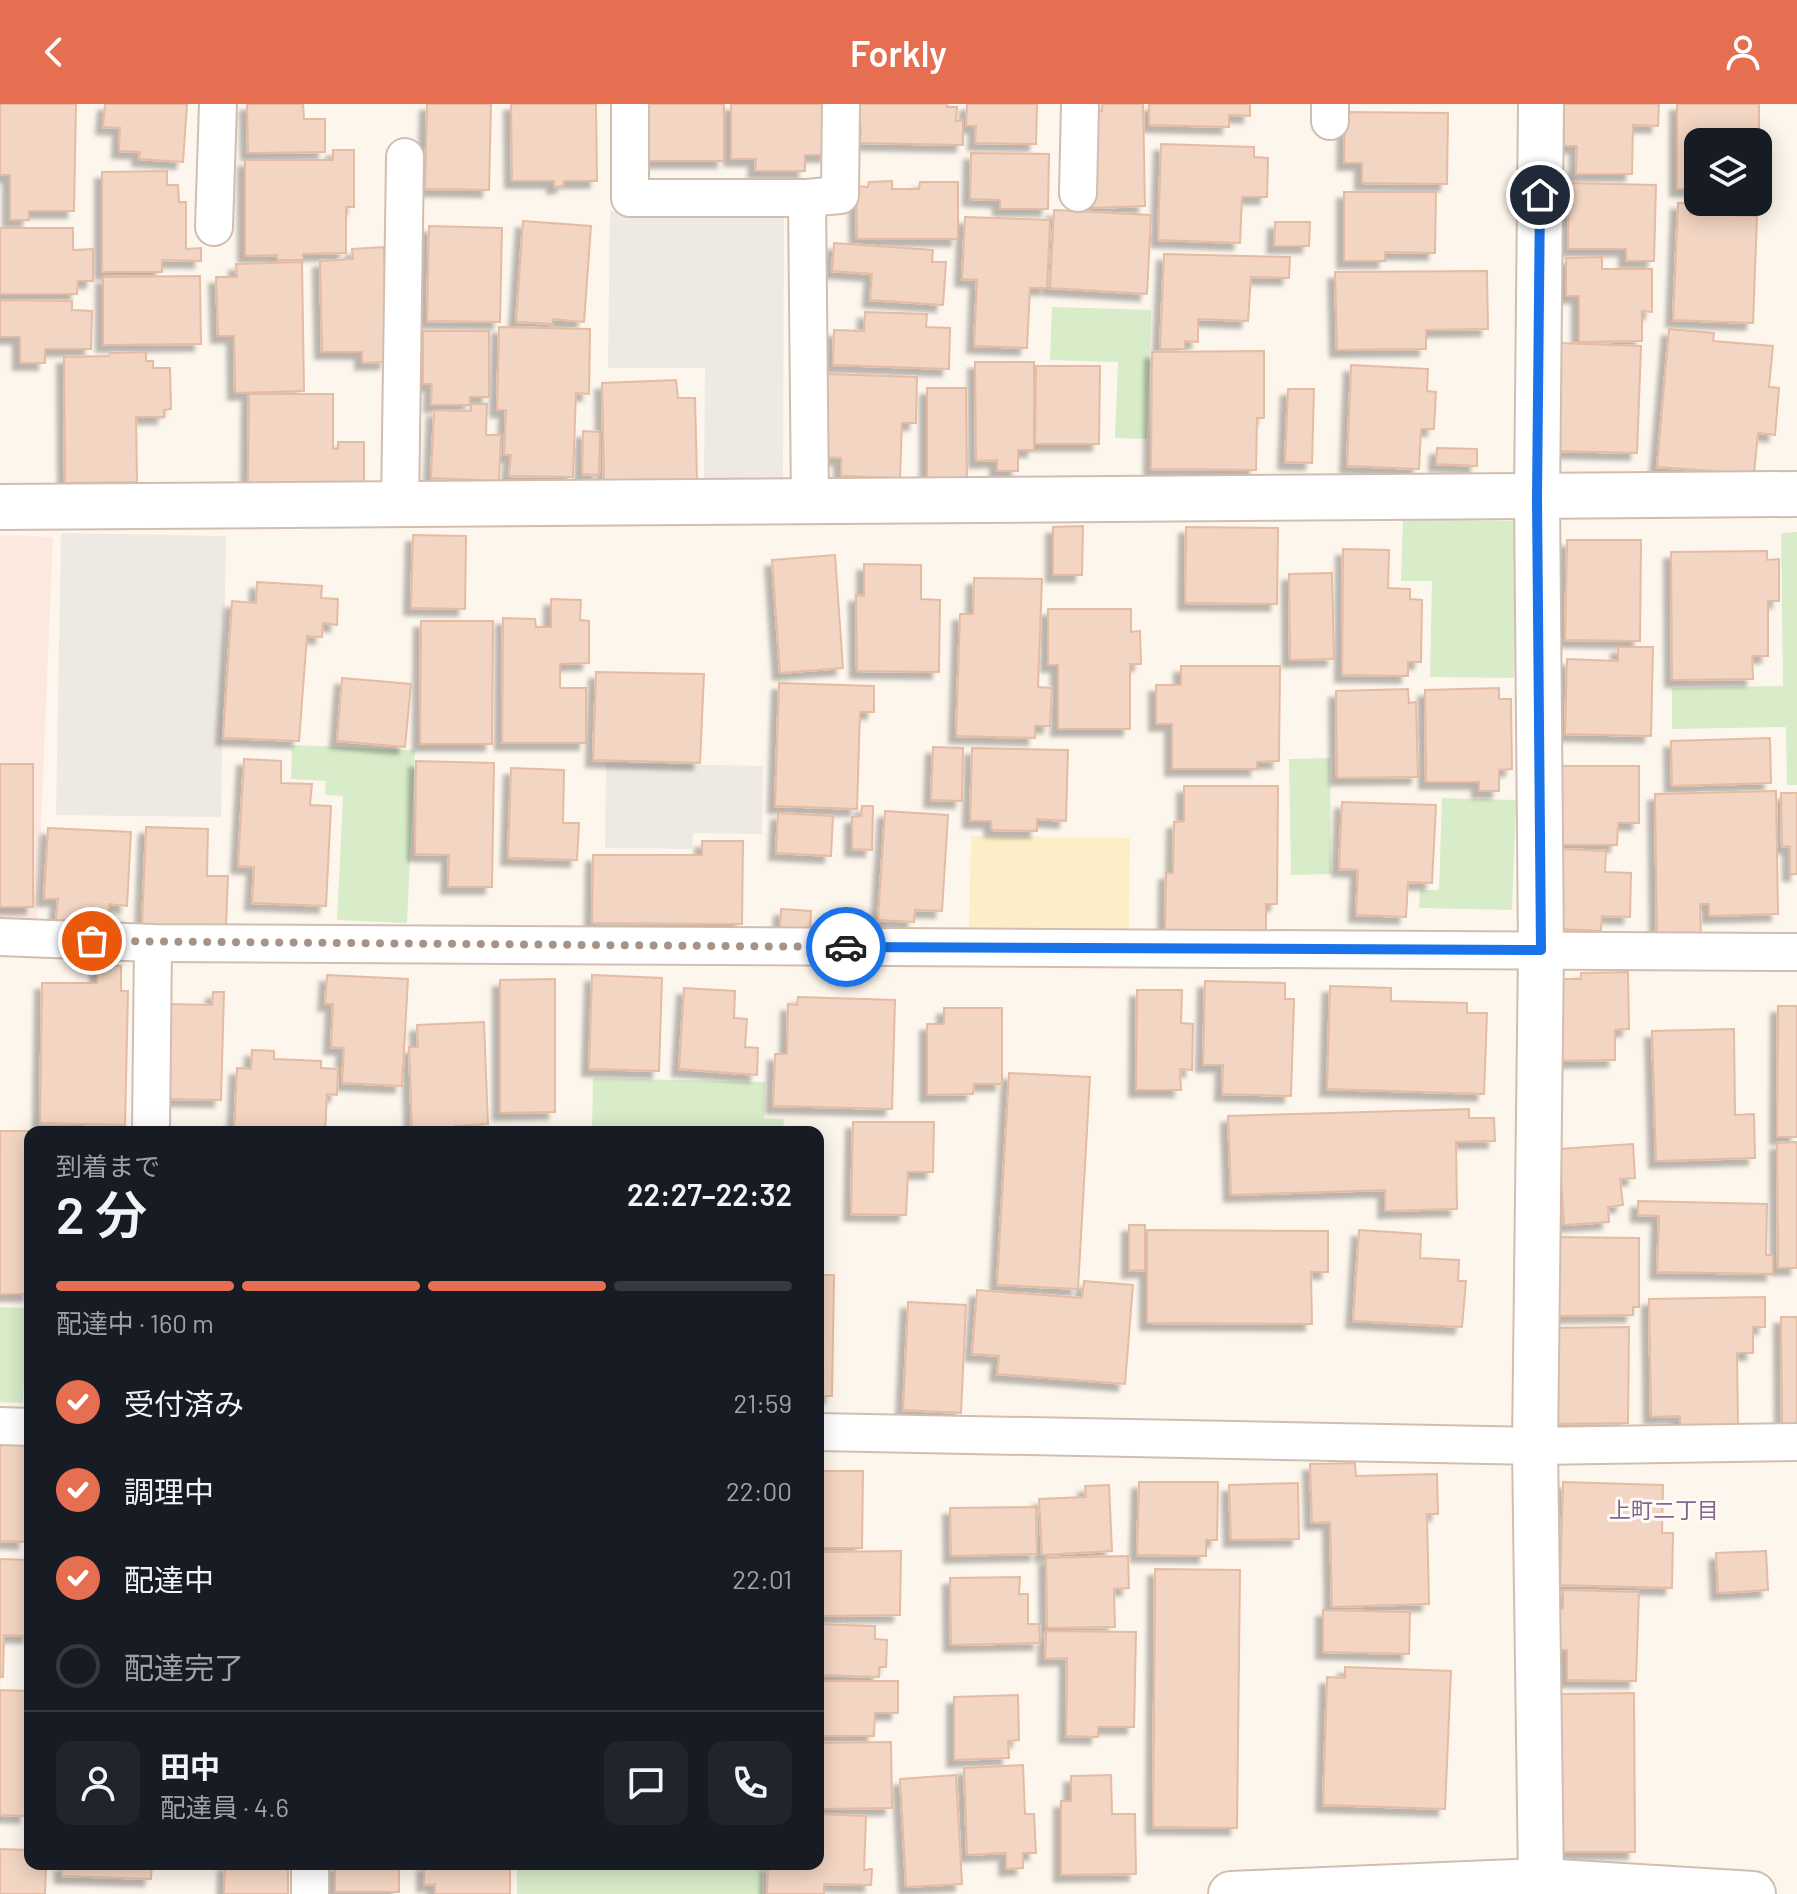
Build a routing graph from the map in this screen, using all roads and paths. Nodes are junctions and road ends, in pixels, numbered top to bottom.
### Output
1 (218, 104) edge
2 (630, 104) edge
3 (841, 104) edge
4 (1080, 104) edge
5 (1541, 104) edge
6 (405, 157) dead end
7 (1078, 193) dead end
8 (807, 198) junction
9 (214, 227) dead end
10 (1797, 494) edge
11 (1537, 498) junction
12 (810, 501) junction
13 (400, 506) junction
14 (0, 507) edge
15 (0, 937) edge
16 (153, 943) junction
17 (1541, 950) junction
18 (1797, 952) edge
19 (151, 1126) edge
20 (0, 1426) edge
21 (24, 1427) edge
22 (824, 1432) edge
23 (1797, 1442) edge
24 (1535, 1446) junction
25 (310, 1870) edge
26 (1541, 1888) edge
27 (1302, 1892) edge
28 (310, 1894) edge
29 (1231, 1894) edge
30 (1753, 1894) edge

1 - 9 lane
2 - 8 lane
3 - 8 lane
4 - 7 lane
5 - 11 street
6 - 13 lane
8 - 12 lane
10 - 11 street
11 - 12 street
11 - 17 street
12 - 13 street
13 - 14 street
15 - 16 lane
16 - 17 lane
16 - 19 lane
17 - 18 lane
17 - 24 street
20 - 21 lane
22 - 24 lane
23 - 24 lane
24 - 26 street
25 - 28 lane
26 - 27 street
26 - 30 street
27 - 29 street

